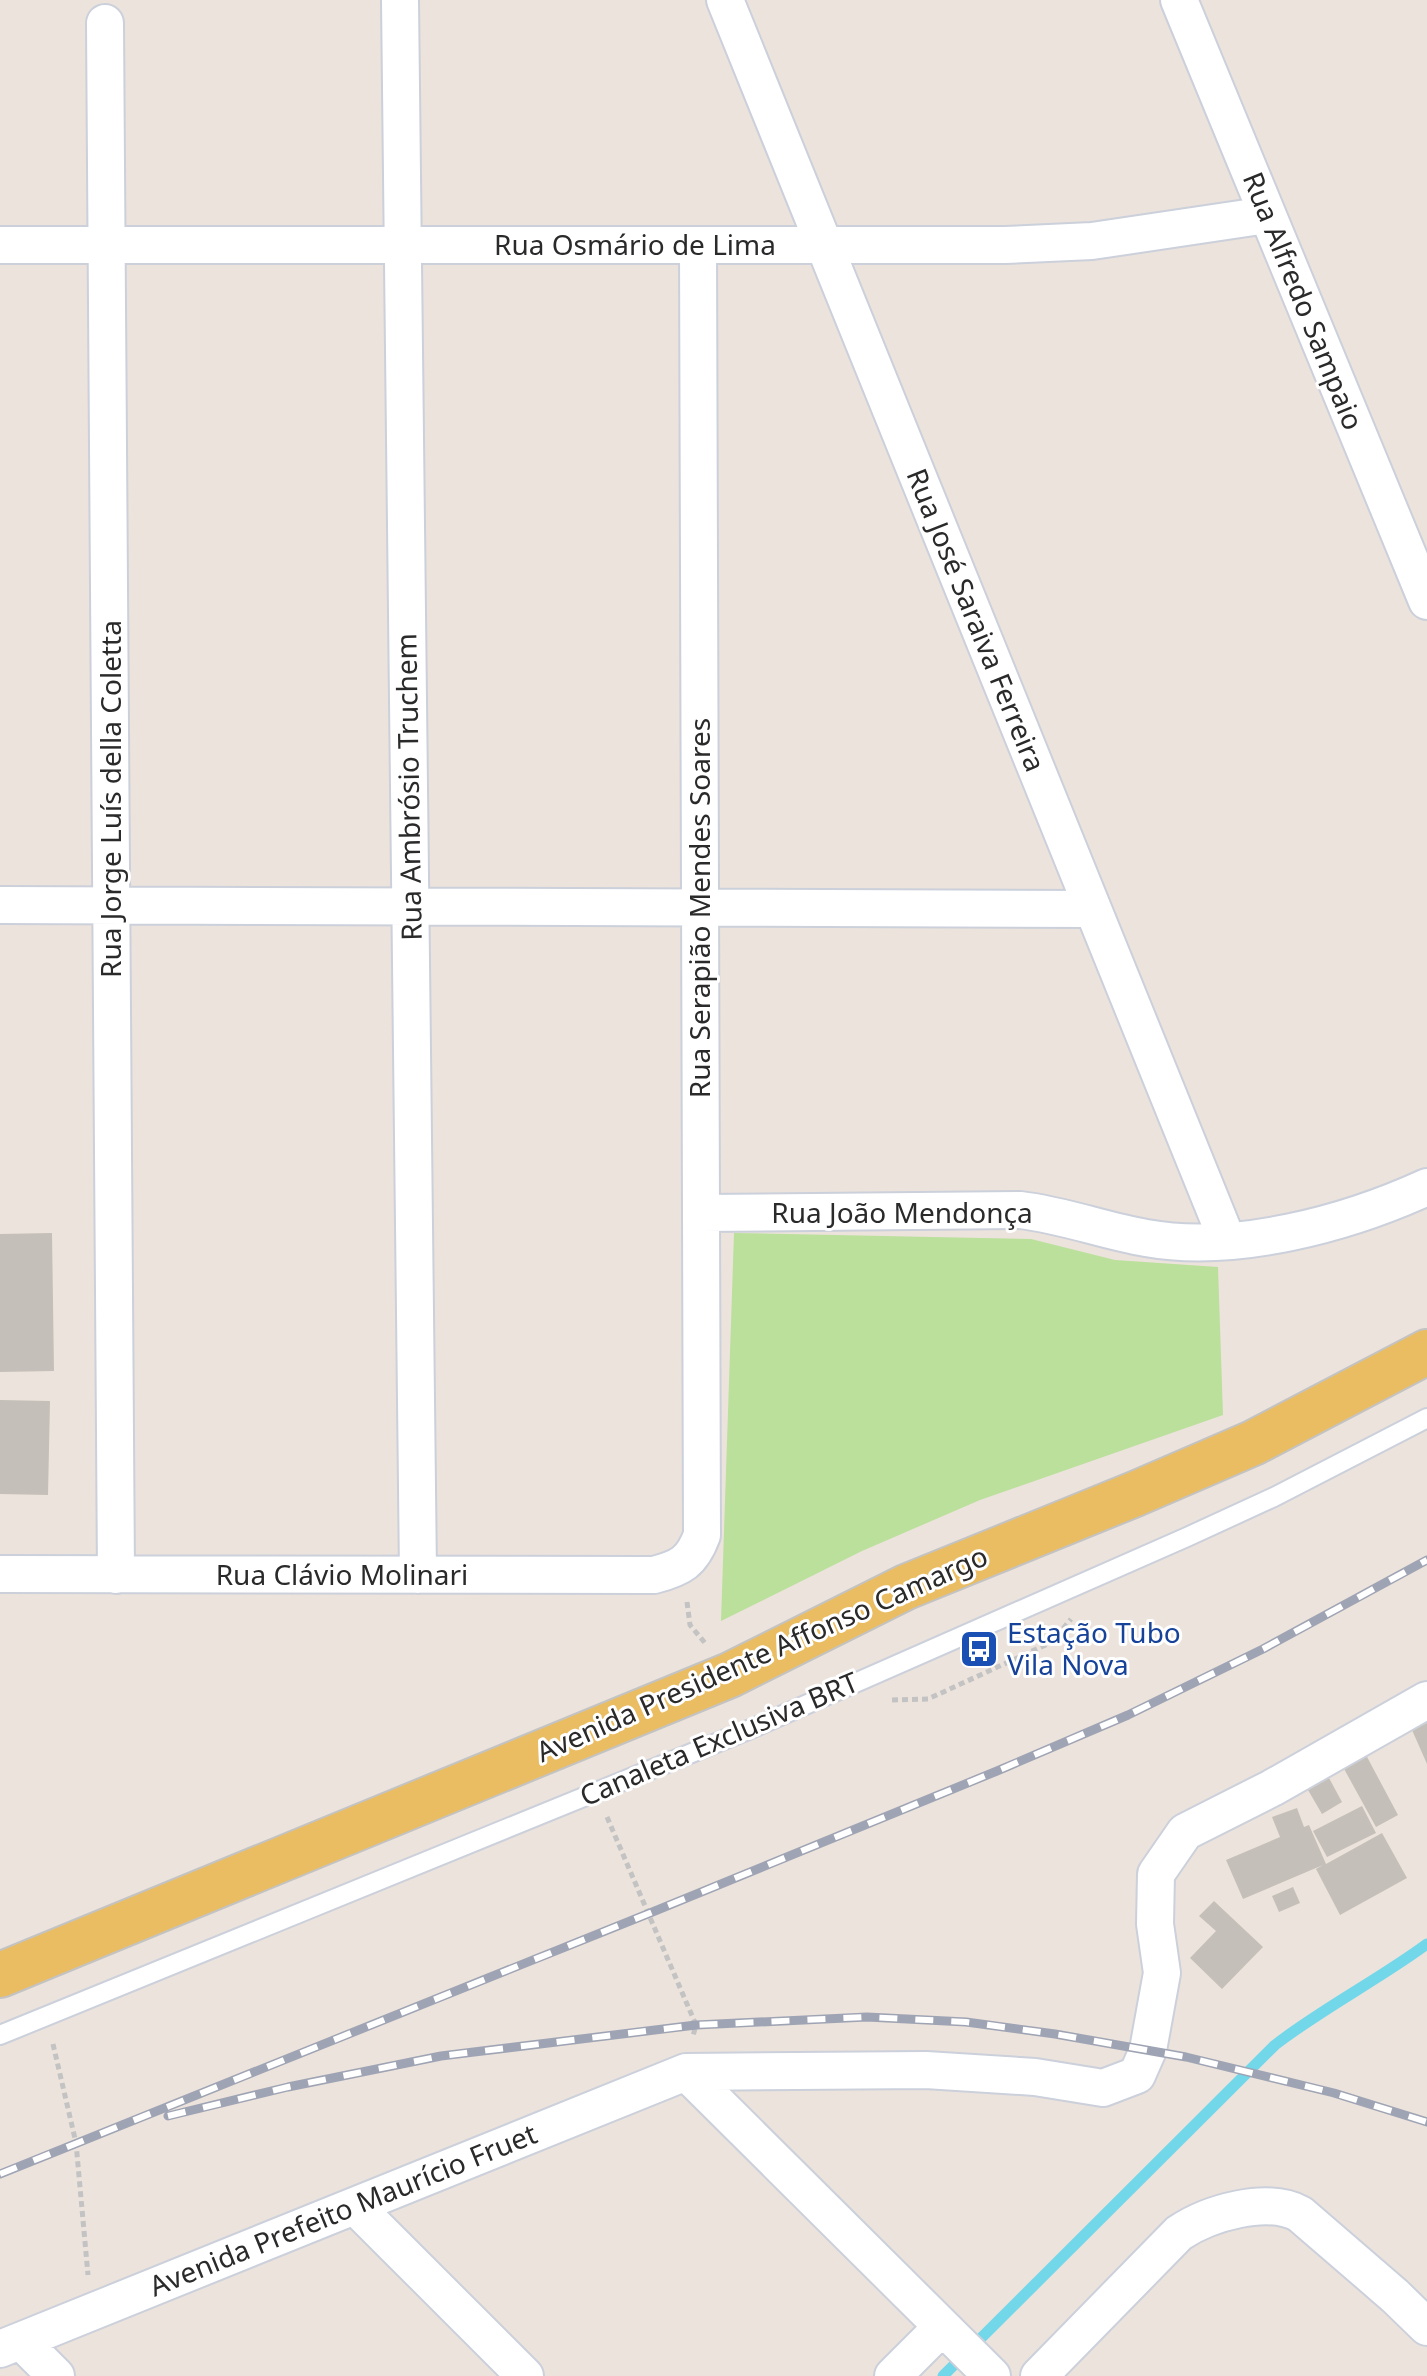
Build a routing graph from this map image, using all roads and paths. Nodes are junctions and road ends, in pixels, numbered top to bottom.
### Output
1 (400, 0) edge
2 (725, 0) edge
3 (1179, 0) edge
4 (105, 23) dead end
5 (1267, 215) junction
6 (0, 245) edge
7 (107, 245) junction
8 (403, 245) junction
9 (698, 245) junction
10 (824, 245) junction
11 (1427, 601) edge
12 (0, 905) edge
13 (111, 906) junction
14 (410, 906) junction
15 (700, 907) junction
16 (1093, 909) junction
17 (1427, 1187) edge
18 (701, 1213) junction
19 (1227, 1240) junction
20 (1427, 1352) edge
21 (1427, 1418) edge
22 (683, 1565) junction
23 (0, 1574) edge
24 (116, 1575) junction
25 (418, 1575) junction
26 (730, 1675) junction
27 (1427, 1700) edge
28 (597, 1791) junction
29 (0, 1975) edge
30 (44, 2016) junction
31 (0, 2035) edge
32 (686, 2072) junction
33 (355, 2206) junction
34 (1411, 2298) edge
35 (92, 2312) junction
36 (942, 2327) junction
37 (1427, 2327) edge
38 (10, 2345) edge
39 (56, 2376) edge
40 (525, 2376) edge
41 (893, 2376) edge
42 (992, 2376) edge
43 (1039, 2376) edge

1 - 8 street, Rua Ambrósio Truchem
2 - 10 street, Rua José Saraiva Ferreira
3 - 5 street, Rua Alfredo Sampaio
4 - 7 street, Rua Jorge Luís della Coletta
5 - 10 street, Rua Osmário de Lima
5 - 11 street, Rua Alfredo Sampaio
6 - 7 street, Rua Osmário de Lima
7 - 8 street, Rua Osmário de Lima
7 - 13 street, Rua Jorge Luís della Coletta
8 - 9 street, Rua Osmário de Lima
8 - 14 street, Rua Ambrósio Truchem
9 - 10 street, Rua Osmário de Lima
9 - 15 street, Rua Serapião Mendes Soares
10 - 16 street, Rua José Saraiva Ferreira
12 - 13 street
13 - 14 street
13 - 24 street, Rua Jorge Luís della Coletta
14 - 15 street
14 - 25 street, Rua Ambrósio Truchem
15 - 16 street
15 - 18 street, Rua Serapião Mendes Soares
16 - 19 street, Rua José Saraiva Ferreira
17 - 19 street, Rua João Mendonça
18 - 19 street, Rua João Mendonça
18 - 22 street, Rua Serapião Mendes Soares
20 - 26 main road, Avenida Presidente Affonso Camargo
21 - 28 lane, Canaleta Exclusiva BRT
22 - 25 street, Rua Clávio Molinari
22 - 26 path
23 - 24 street, Rua Clávio Molinari
24 - 25 street, Rua Clávio Molinari
26 - 29 main road, Avenida Presidente Affonso Camargo
27 - 32 street
28 - 30 lane, Canaleta Exclusiva BRT
28 - 32 path
30 - 31 lane, Canaleta Exclusiva BRT
30 - 35 path
32 - 33 street, Avenida Prefeito Maurício Fruet
32 - 36 street
33 - 35 street, Avenida Prefeito Maurício Fruet
33 - 40 street
34 - 37 street
34 - 43 street
35 - 38 street, Avenida Prefeito Maurício Fruet
36 - 41 street
36 - 42 street
38 - 39 street

